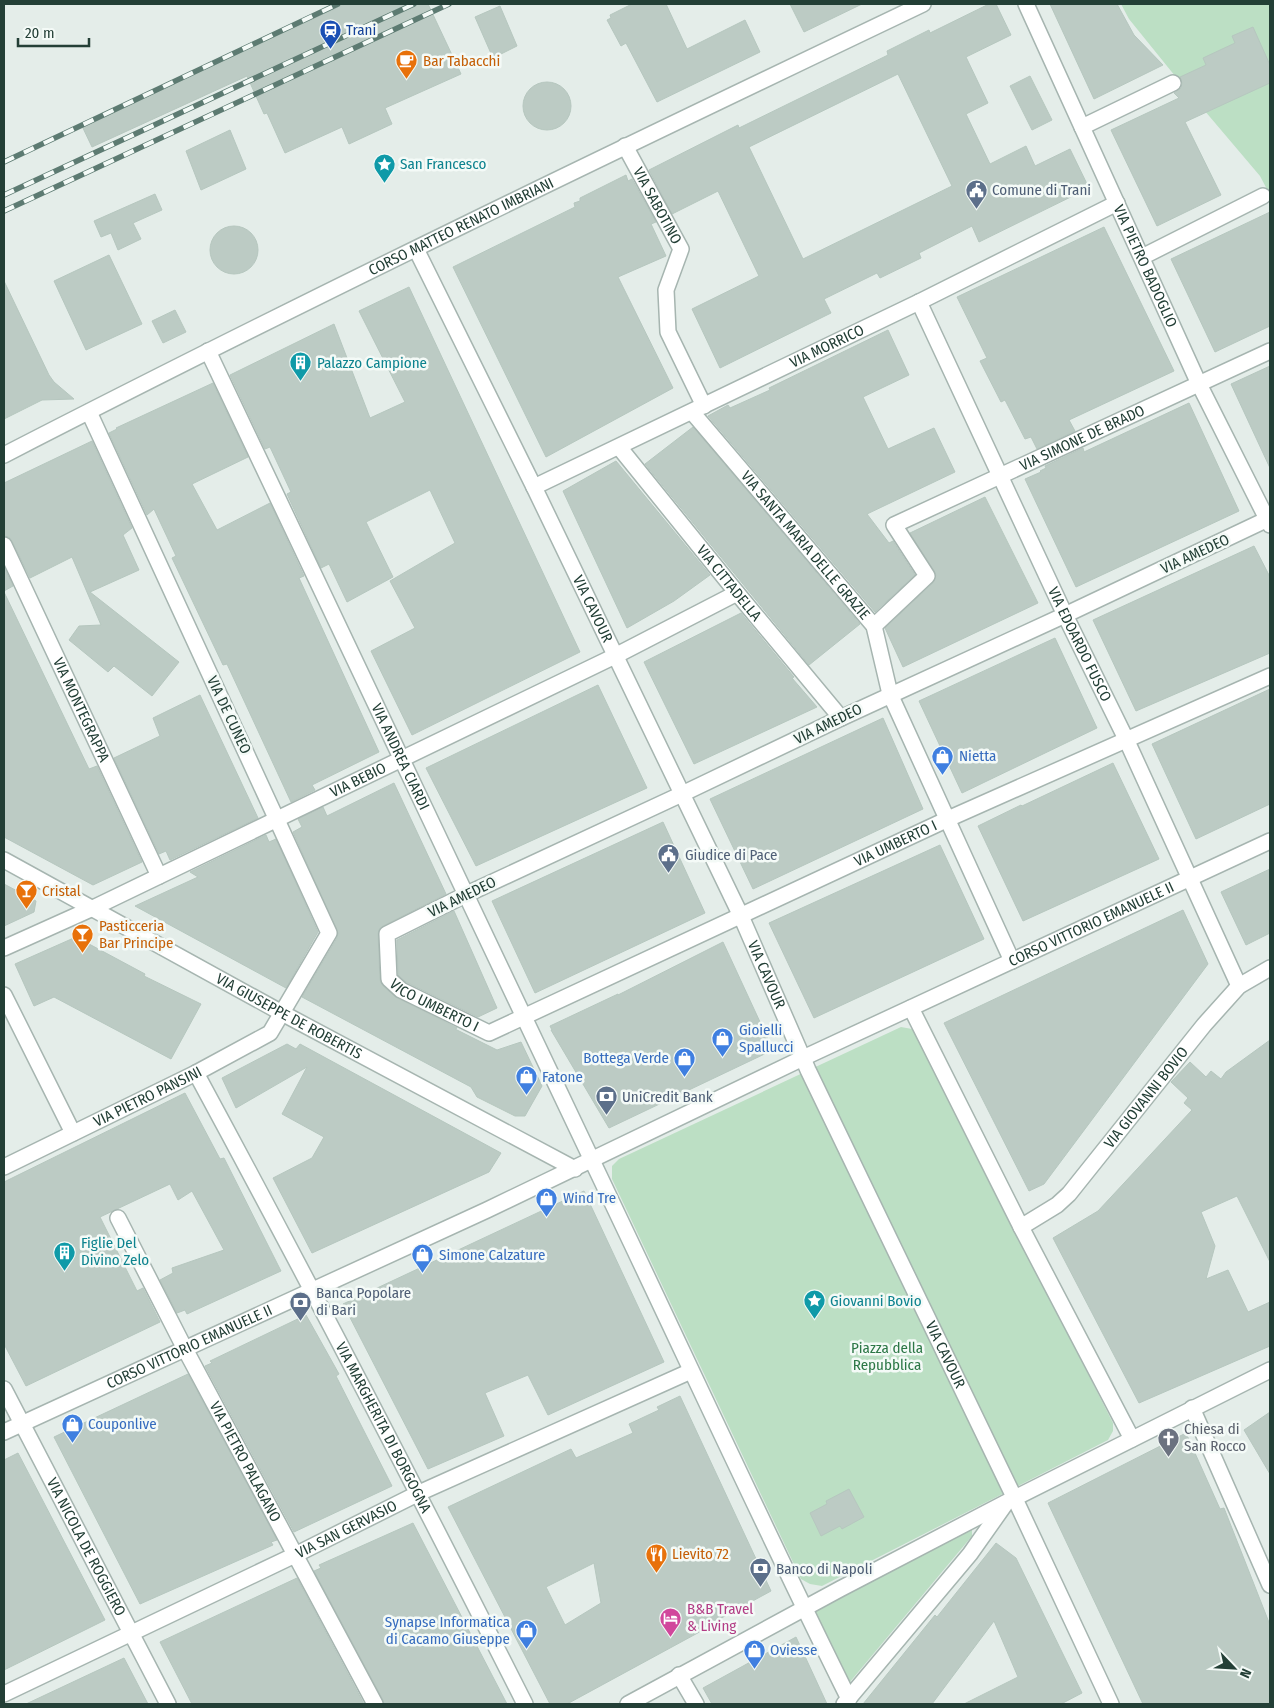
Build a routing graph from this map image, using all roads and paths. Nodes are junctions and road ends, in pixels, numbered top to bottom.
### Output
1 (922, 4) edge
2 (1026, 4) edge
3 (1173, 83) dead end
4 (1082, 127) junction
5 (625, 146) junction
6 (1263, 196) dead end
7 (1117, 203) junction
8 (416, 249) junction
9 (1142, 258) junction
10 (920, 302) junction
11 (1270, 351) edge
12 (208, 352) junction
13 (1199, 384) junction
14 (698, 409) junction
15 (89, 412) junction
16 (619, 447) junction
17 (4, 455) edge
18 (1000, 475) junction
19 (534, 486) junction
20 (1269, 521) edge
21 (4, 545) edge
22 (737, 593) junction
23 (1066, 615) junction
24 (874, 626) junction
25 (615, 656) junction
26 (1270, 676) edge
27 (890, 694) junction
28 (841, 718) junction
29 (1126, 739) junction
30 (403, 759) junction
31 (682, 794) junction
32 (277, 819) junction
33 (948, 819) junction
34 (1270, 841) edge
35 (4, 860) edge
36 (158, 876) junction
37 (1189, 878) junction
38 (465, 895) junction
39 (93, 908) junction
40 (741, 916) junction
41 (387, 934) joint
42 (4, 948) edge
43 (1012, 961) junction
44 (1270, 968) edge
45 (1239, 986) junction
46 (4, 995) edge
47 (911, 1008) junction
48 (282, 1013) junction
49 (523, 1018) junction
50 (803, 1058) junction
51 (196, 1073) junction
52 (73, 1133) junction
53 (592, 1161) junction
54 (4, 1167) edge
55 (575, 1169) junction
56 (118, 1218) dead end
57 (1022, 1226) junction
58 (313, 1290) junction
59 (185, 1349) junction
60 (1270, 1370) edge
61 (691, 1371) junction
62 (4, 1389) edge
63 (1192, 1408) junction
64 (21, 1424) junction
65 (4, 1432) edge
66 (1132, 1439) junction
67 (419, 1493) junction
68 (1011, 1500) junction
69 (295, 1555) junction
70 (1270, 1584) edge
71 (804, 1608) junction
72 (131, 1632) junction
73 (679, 1675) junction
74 (4, 1694) edge
75 (846, 1701) edge
76 (168, 1704) edge
77 (375, 1704) edge
78 (525, 1704) edge
79 (628, 1704) edge
80 (696, 1704) edge
81 (1110, 1704) edge

1 - 5 street, CORSO MATTEO RENATO IMBRIANI
2 - 4 street, VIA PIETRO BADOGLIO
3 - 4 street
4 - 7 street, VIA PIETRO BADOGLIO
5 - 8 street, CORSO MATTEO RENATO IMBRIANI
5 - 14 street, VIA SABOTINO
6 - 9 street
7 - 9 street, VIA PIETRO BADOGLIO
7 - 10 street, VIA MORRICO
8 - 12 street, CORSO MATTEO RENATO IMBRIANI
8 - 19 street, VIA CAVOUR
9 - 13 street, VIA PIETRO BADOGLIO
10 - 14 street, VIA MORRICO
10 - 18 street, VIA EDOARDO FUSCO
11 - 13 street, VIA SIMONE DE BRADO
12 - 15 street, CORSO MATTEO RENATO IMBRIANI
12 - 30 street, VIA ANDREA CIARDI
13 - 18 street, VIA SIMONE DE BRADO
13 - 20 street, VIA PIETRO BADOGLIO
14 - 16 street, VIA MORRICO
14 - 24 street, VIA SANTA MARIA DELLE GRAZIE
15 - 17 street, CORSO MATTEO RENATO IMBRIANI
15 - 32 street, VIA DE CUNEO
16 - 19 street, VIA MORRICO
16 - 22 street, VIA CITTADELLA
18 - 23 street, VIA EDOARDO FUSCO
18 - 24 street, VIA SIMONE DE BRADO
19 - 25 street, VIA CAVOUR
20 - 23 street, VIA AMEDEO
21 - 36 street, VIA MONTEGRAPPA
22 - 25 street, VIA BEBIO
22 - 28 street, VIA CITTADELLA
23 - 27 street, VIA AMEDEO
23 - 29 street, VIA EDOARDO FUSCO
24 - 27 street, VIA SANTA MARIA DELLE GRAZIE
25 - 30 street, VIA BEBIO
25 - 31 street, VIA CAVOUR
26 - 29 street, VIA UMBERTO I
27 - 28 street, VIA AMEDEO
27 - 33 street, VIA SANTA MARIA DELLE GRAZIE
28 - 31 street, VIA AMEDEO
29 - 33 street, VIA UMBERTO I
29 - 37 street, VIA EDOARDO FUSCO
30 - 32 street, VIA BEBIO
30 - 38 street, VIA ANDREA CIARDI
31 - 38 street, VIA AMEDEO
31 - 40 street, VIA CAVOUR
32 - 36 street, VIA BEBIO
32 - 48 street, VIA DE CUNEO
33 - 40 street, VIA UMBERTO I
33 - 43 street, VIA SANTA MARIA DELLE GRAZIE
34 - 37 street, CORSO VITTORIO EMANUELE II
35 - 39 street, VIA GIUSEPPE DE ROBERTIS
36 - 39 street, VIA BEBIO
37 - 43 street, CORSO VITTORIO EMANUELE II
37 - 45 street, VIA EDOARDO FUSCO
38 - 41 street, VIA AMEDEO
38 - 49 street, VIA ANDREA CIARDI
39 - 42 street, VIA BEBIO
39 - 48 street, VIA GIUSEPPE DE ROBERTIS
40 - 49 street, VIA UMBERTO I
40 - 50 street, VIA CAVOUR
41 - 49 street, VICO UMBERTO I
43 - 47 street, CORSO VITTORIO EMANUELE II
44 - 45 street, VIA GIOVANNI BOVIO
45 - 57 street, VIA GIOVANNI BOVIO
46 - 52 street
47 - 50 street
47 - 57 street
48 - 51 street, VIA PIETRO PANSINI
48 - 55 street, VIA GIUSEPPE DE ROBERTIS
49 - 53 street, VIA ANDREA CIARDI
50 - 53 street
50 - 68 street, VIA CAVOUR
51 - 52 street, VIA PIETRO PANSINI
51 - 58 street, VIA MARGHERITA DI BORGOGNA
52 - 54 street, VIA PIETRO PANSINI
53 - 55 street, CORSO VITTORIO EMANUELE II
53 - 61 street
55 - 58 street, CORSO VITTORIO EMANUELE II
56 - 59 street, VIA PIETRO PALAGANO
57 - 66 street
58 - 59 street, CORSO VITTORIO EMANUELE II
58 - 67 street, VIA MARGHERITA DI BORGOGNA
59 - 64 street, CORSO VITTORIO EMANUELE II
59 - 69 street, VIA PIETRO PALAGANO
60 - 63 street
61 - 67 street, VIA SAN GERVASIO
61 - 71 street
62 - 64 street, VIA NICOLA DE ROGGIERO
63 - 66 street
63 - 70 street
64 - 65 street, CORSO VITTORIO EMANUELE II
64 - 72 street, VIA NICOLA DE ROGGIERO
66 - 68 street
67 - 69 street, VIA SAN GERVASIO
67 - 78 street, VIA MARGHERITA DI BORGOGNA
68 - 71 street
68 - 75 street
68 - 81 street, VIA CAVOUR
69 - 72 street, VIA SAN GERVASIO
69 - 77 street, VIA PIETRO PALAGANO
71 - 73 street
71 - 75 street
72 - 74 street, VIA SAN GERVASIO
72 - 76 street, VIA NICOLA DE ROGGIERO
73 - 79 street
73 - 80 street

